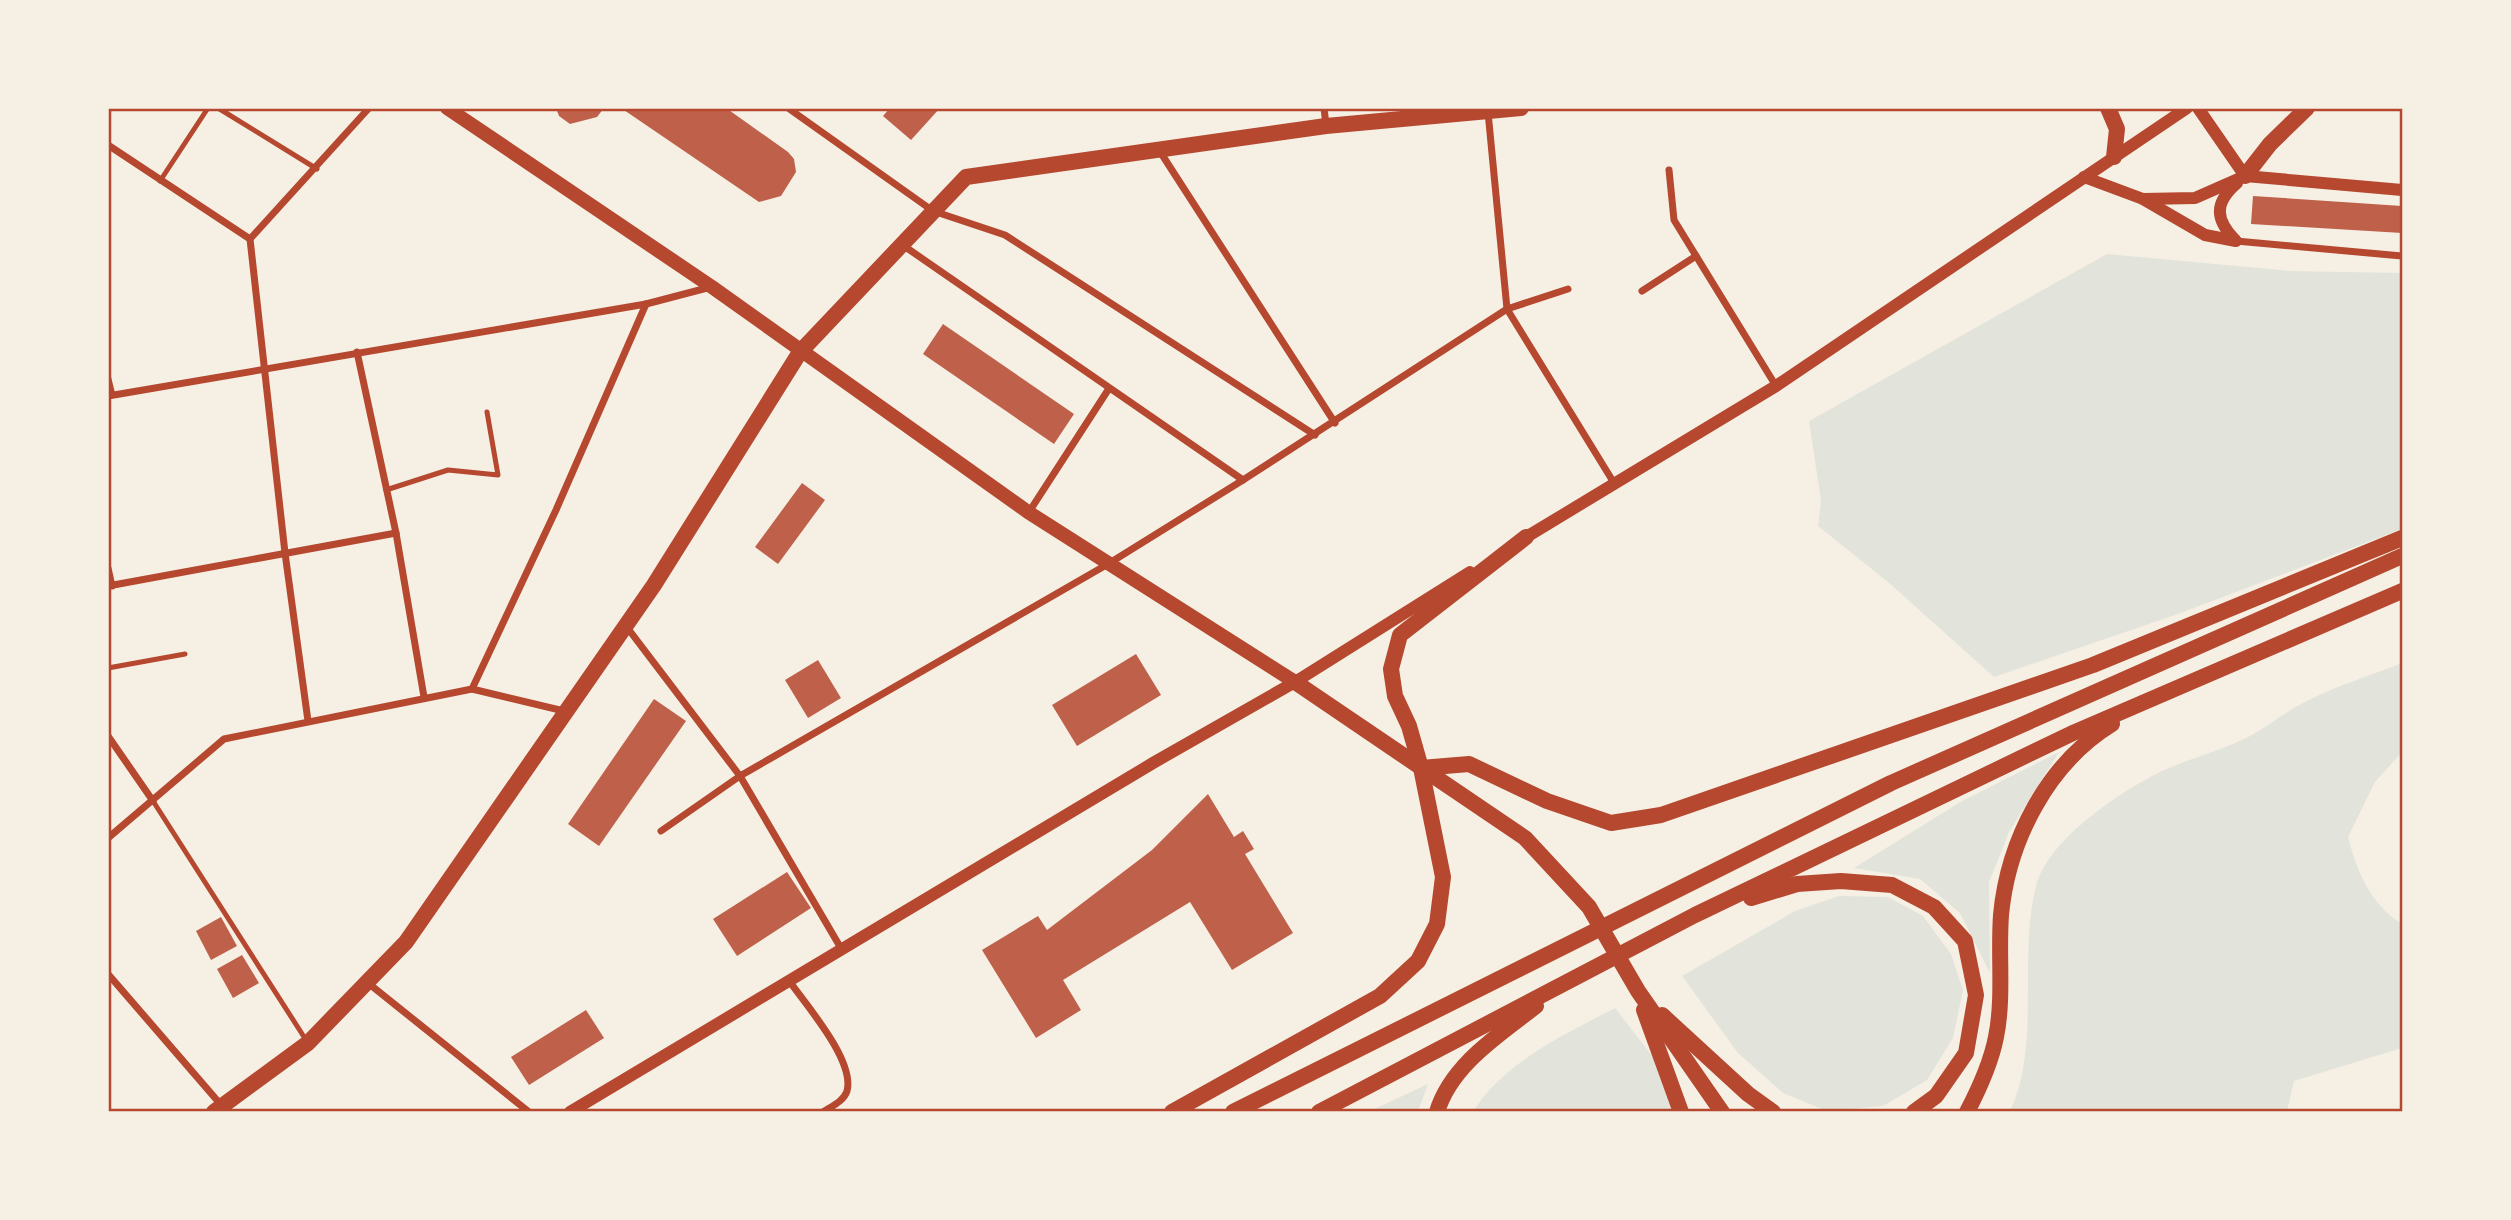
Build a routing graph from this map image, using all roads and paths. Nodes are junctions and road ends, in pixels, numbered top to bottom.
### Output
1 (208, 108) edge
2 (218, 108) edge
3 (369, 108) edge
4 (447, 108) edge
5 (788, 108) edge
6 (1324, 108) edge
7 (1521, 108) edge
8 (2108, 108) edge
9 (2187, 108) edge
10 (2198, 108) edge
11 (2307, 108) edge
12 (1488, 111) junction
13 (1326, 126) junction
14 (108, 145) edge
15 (1159, 150) junction
16 (2114, 157) junction
17 (317, 169) junction
18 (1669, 170) dead end
19 (2245, 176) junction
20 (2084, 177) junction
21 (160, 181) junction
22 (2403, 190) edge
23 (2143, 199) junction
24 (933, 211) junction
25 (250, 239) junction
26 (2236, 241) junction
27 (900, 244) junction
28 (1696, 256) junction
29 (2403, 256) edge
30 (712, 287) junction
31 (1568, 289) dead end
32 (1642, 291) dead end
33 (646, 304) junction
34 (1507, 309) junction
35 (357, 352) junction
36 (800, 352) junction
37 (264, 368) junction
38 (108, 375) edge
39 (1776, 386) junction
40 (1108, 390) junction
41 (111, 396) edge
42 (487, 412) dead end
43 (1335, 422) junction
44 (1315, 435) junction
45 (1243, 480) junction
46 (1614, 483) junction
47 (386, 490) junction
48 (1028, 512) junction
49 (396, 533) junction
50 (1526, 537) junction
51 (2403, 538) edge
52 (285, 553) junction
53 (2403, 556) edge
54 (1108, 564) junction
55 (108, 568) edge
56 (110, 586) edge
57 (2403, 591) edge
58 (626, 625) junction
59 (185, 654) dead end
60 (108, 668) edge
61 (1295, 682) junction
62 (472, 689) junction
63 (2160, 696) junction
64 (424, 697) junction
65 (569, 712) junction
66 (308, 721) junction
67 (108, 736) edge
68 (1421, 768) junction
69 (740, 776) junction
70 (153, 801) junction
71 (661, 831) dead end
72 (108, 838) edge
73 (1695, 915) junction
74 (843, 951) junction
75 (108, 974) edge
76 (367, 982) junction
77 (790, 982) junction
78 (1565, 982) junction
79 (1638, 991) junction
80 (308, 1043) junction
81 (218, 1109) edge
82 (529, 1111) edge
83 (570, 1111) edge
84 (823, 1111) edge
85 (1172, 1111) edge
86 (1233, 1111) edge
87 (1319, 1111) edge
88 (1437, 1111) edge
89 (1681, 1111) edge
90 (1722, 1111) edge
91 (1773, 1111) edge
92 (1914, 1111) edge
93 (1967, 1111) edge

1 - 21 lane
2 - 17 lane
3 - 17 street
4 - 30 main road
5 - 24 street
6 - 13 street
7 - 12 main road
8 - 16 main road
9 - 16 street
10 - 19 street
11 - 19 main road
12 - 13 main road
12 - 34 street
13 - 15 main road
14 - 21 street
15 - 24 main road
15 - 43 street
16 - 20 street
17 - 25 street
18 - 28 street
19 - 22 street
19 - 23 street
19 - 26 street
20 - 23 street
20 - 39 street
21 - 25 street
23 - 26 street
24 - 27 main road
24 - 44 street
25 - 37 street
26 - 29 street
27 - 36 main road
27 - 40 street
28 - 32 street
28 - 39 street
30 - 33 street
30 - 36 main road
31 - 34 street
33 - 35 street
33 - 62 street
34 - 43 street
34 - 46 street
35 - 37 street
35 - 47 street
36 - 48 main road
36 - 58 main road
37 - 41 street
37 - 52 street
38 - 41 lane
39 - 46 street
40 - 45 street
40 - 48 street
42 - 47 lane
43 - 44 street
44 - 45 street
45 - 54 street
46 - 50 street
47 - 49 street
48 - 54 main road
49 - 52 street
49 - 64 street
50 - 61 street
50 - 68 main road
51 - 68 main road
52 - 56 street
52 - 66 street
53 - 86 main road
54 - 61 main road
54 - 69 street
55 - 56 street
57 - 63 main road
58 - 65 main road
58 - 69 street
59 - 60 lane
61 - 68 main road
61 - 74 street
62 - 64 street
62 - 65 street
63 - 73 main road
63 - 93 main road
64 - 66 street
65 - 76 main road
66 - 70 street
67 - 70 street
68 - 79 main road
68 - 85 main road
69 - 71 street
69 - 74 street
70 - 72 street
70 - 80 lane
73 - 78 main road
73 - 92 main road
74 - 77 street
75 - 81 street
76 - 80 main road
76 - 82 street
77 - 83 street
77 - 84 street
78 - 87 main road
78 - 88 main road
79 - 89 main road
79 - 90 main road
79 - 91 main road
80 - 81 main road

